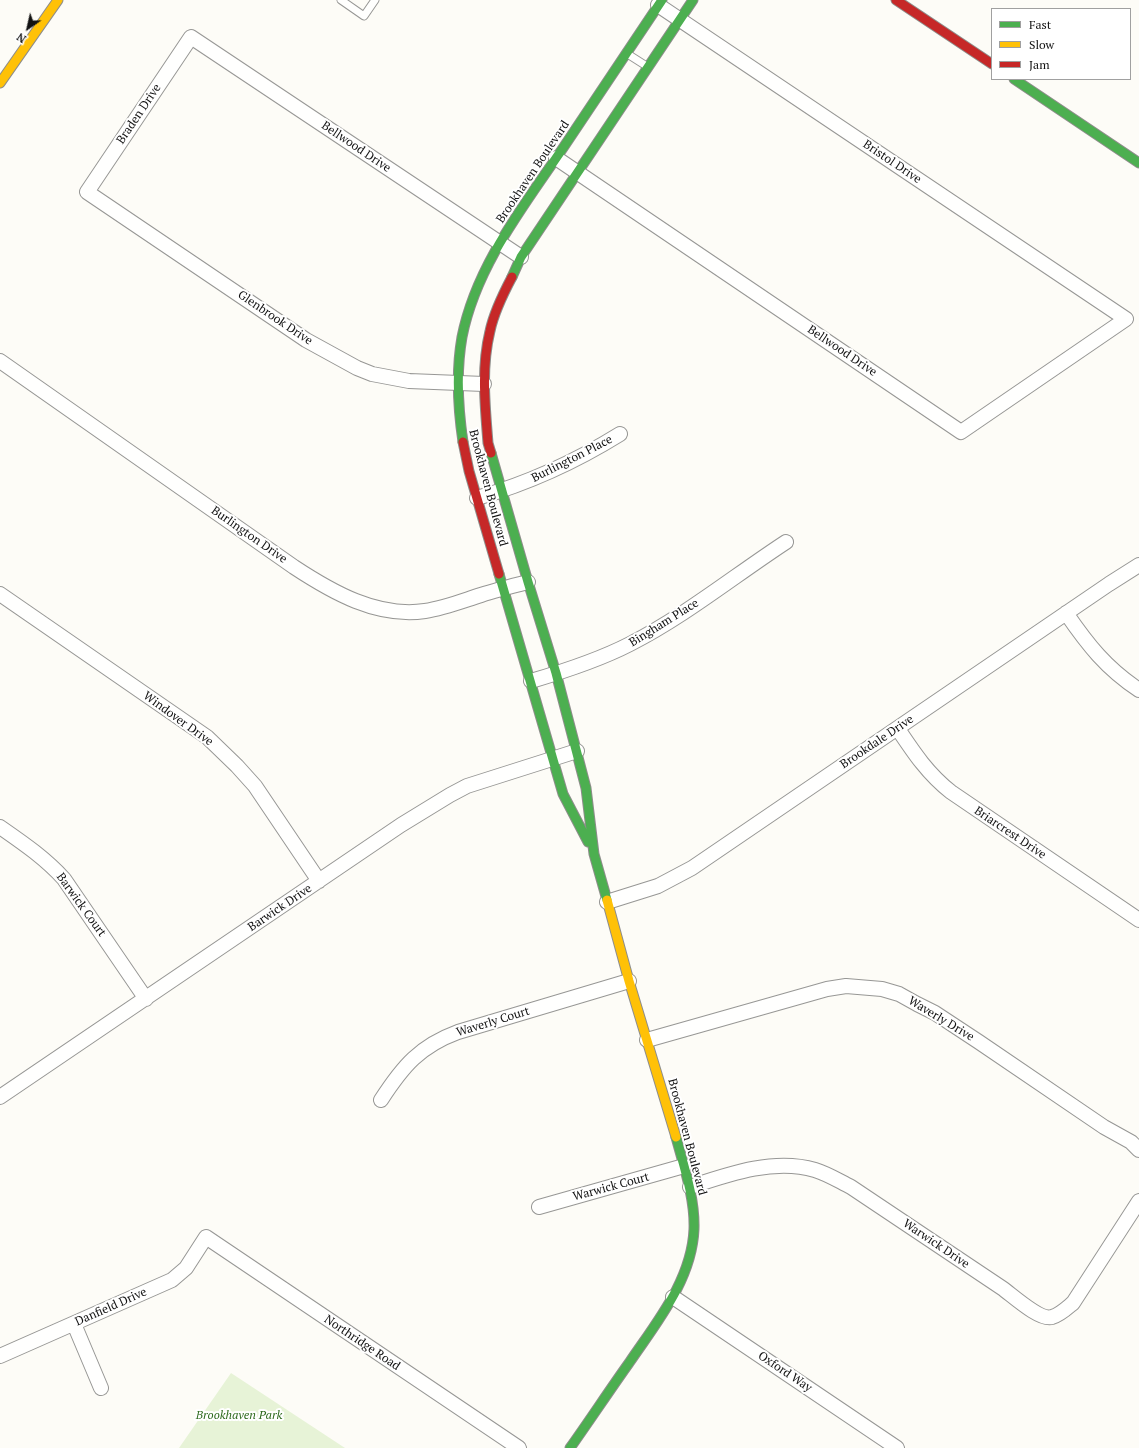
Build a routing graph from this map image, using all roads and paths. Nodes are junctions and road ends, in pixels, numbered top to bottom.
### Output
1 (58, 0) edge
2 (341, 0) edge
3 (375, 0) edge
4 (693, 0) edge
5 (896, 0) edge
6 (657, 2) edge
7 (680, 20) junction
8 (191, 37) joint
9 (626, 53) junction
10 (991, 63) edge
11 (648, 67) junction
12 (1015, 80) edge
13 (0, 83) edge
14 (556, 158) junction
15 (1139, 164) edge
16 (577, 171) junction
17 (87, 192) joint
18 (500, 243) junction
19 (521, 257) junction
20 (1126, 319) joint
21 (0, 361) edge
22 (458, 384) junction
23 (484, 384) junction
24 (620, 434) dead end
25 (502, 491) junction
26 (477, 498) junction
27 (786, 542) dead end
28 (1139, 565) edge
29 (528, 582) junction
30 (503, 589) junction
31 (0, 594) edge
32 (1066, 613) junction
33 (556, 673) junction
34 (531, 681) junction
35 (1139, 690) edge
36 (898, 728) junction
37 (576, 751) junction
38 (552, 758) junction
39 (0, 827) edge
40 (594, 854) junction
41 (319, 881) junction
42 (607, 902) junction
43 (1139, 920) edge
44 (629, 981) junction
45 (146, 999) junction
46 (647, 1040) junction
47 (0, 1097) edge
48 (381, 1100) dead end
49 (1139, 1150) edge
50 (684, 1166) junction
51 (690, 1187) junction
52 (539, 1207) dead end
53 (1135, 1207) edge
54 (206, 1237) joint
55 (672, 1297) junction
56 (74, 1324) junction
57 (0, 1356) edge
58 (101, 1388) dead end
59 (519, 1448) edge
60 (570, 1448) edge
61 (896, 1448) edge

1 - 13 street
2 - 3 lane
4 - 7 street, Brookhaven Boulevard
5 - 10 street
6 - 7 street, Bristol Drive
6 - 9 street, Brookhaven Boulevard
7 - 11 street, Brookhaven Boulevard
7 - 20 street, Bristol Drive
8 - 17 street, Braden Drive
8 - 18 street, Bellwood Drive
9 - 11 lane
9 - 14 street, Brookhaven Boulevard
11 - 16 street, Brookhaven Boulevard
12 - 15 street
14 - 16 street, Bellwood Drive
14 - 18 street, Brookhaven Boulevard
16 - 19 street, Brookhaven Boulevard
16 - 20 street, Bellwood Drive
17 - 22 street, Glenbrook Drive
18 - 19 street, Bellwood Drive
18 - 22 street, Brookhaven Boulevard
19 - 23 street, Brookhaven Boulevard
21 - 30 street, Burlington Drive
22 - 23 street, Glenbrook Drive
22 - 26 street, Brookhaven Boulevard
23 - 25 street, Brookhaven Boulevard
24 - 25 street, Burlington Place
25 - 26 street, Burlington Place
25 - 29 street, Brookhaven Boulevard
26 - 30 street, Brookhaven Boulevard
27 - 33 street, Bingham Place
28 - 32 street, Brookdale Drive
29 - 30 street, Burlington Drive
29 - 33 street, Brookhaven Boulevard
30 - 34 street, Brookhaven Boulevard
31 - 41 street, Windover Drive
32 - 35 street
32 - 36 street, Brookdale Drive
33 - 34 street, Bingham Place
33 - 37 street, Brookhaven Boulevard
34 - 38 street, Brookhaven Boulevard
36 - 42 street, Brookdale Drive
36 - 43 street, Briarcrest Drive
37 - 38 street, Barwick Drive
37 - 40 street, Brookhaven Boulevard
38 - 40 street, Brookhaven Boulevard
38 - 41 street, Barwick Drive
39 - 45 street, Barwick Court
40 - 42 street, Brookhaven Boulevard
41 - 45 street, Barwick Drive
42 - 44 street, Brookhaven Boulevard
44 - 46 street, Brookhaven Boulevard
44 - 48 street, Waverly Court
45 - 47 street, Barwick Drive
46 - 49 street, Waverly Drive
46 - 50 street, Brookhaven Boulevard
50 - 51 street, Brookhaven Boulevard
50 - 52 street, Warwick Court
51 - 53 street, Warwick Drive
51 - 55 street, Brookhaven Boulevard
54 - 56 street, Danfield Drive
54 - 59 street, Northridge Road
55 - 60 street, Brookhaven Boulevard
55 - 61 street, Oxford Way
56 - 57 street, Danfield Drive
56 - 58 street

